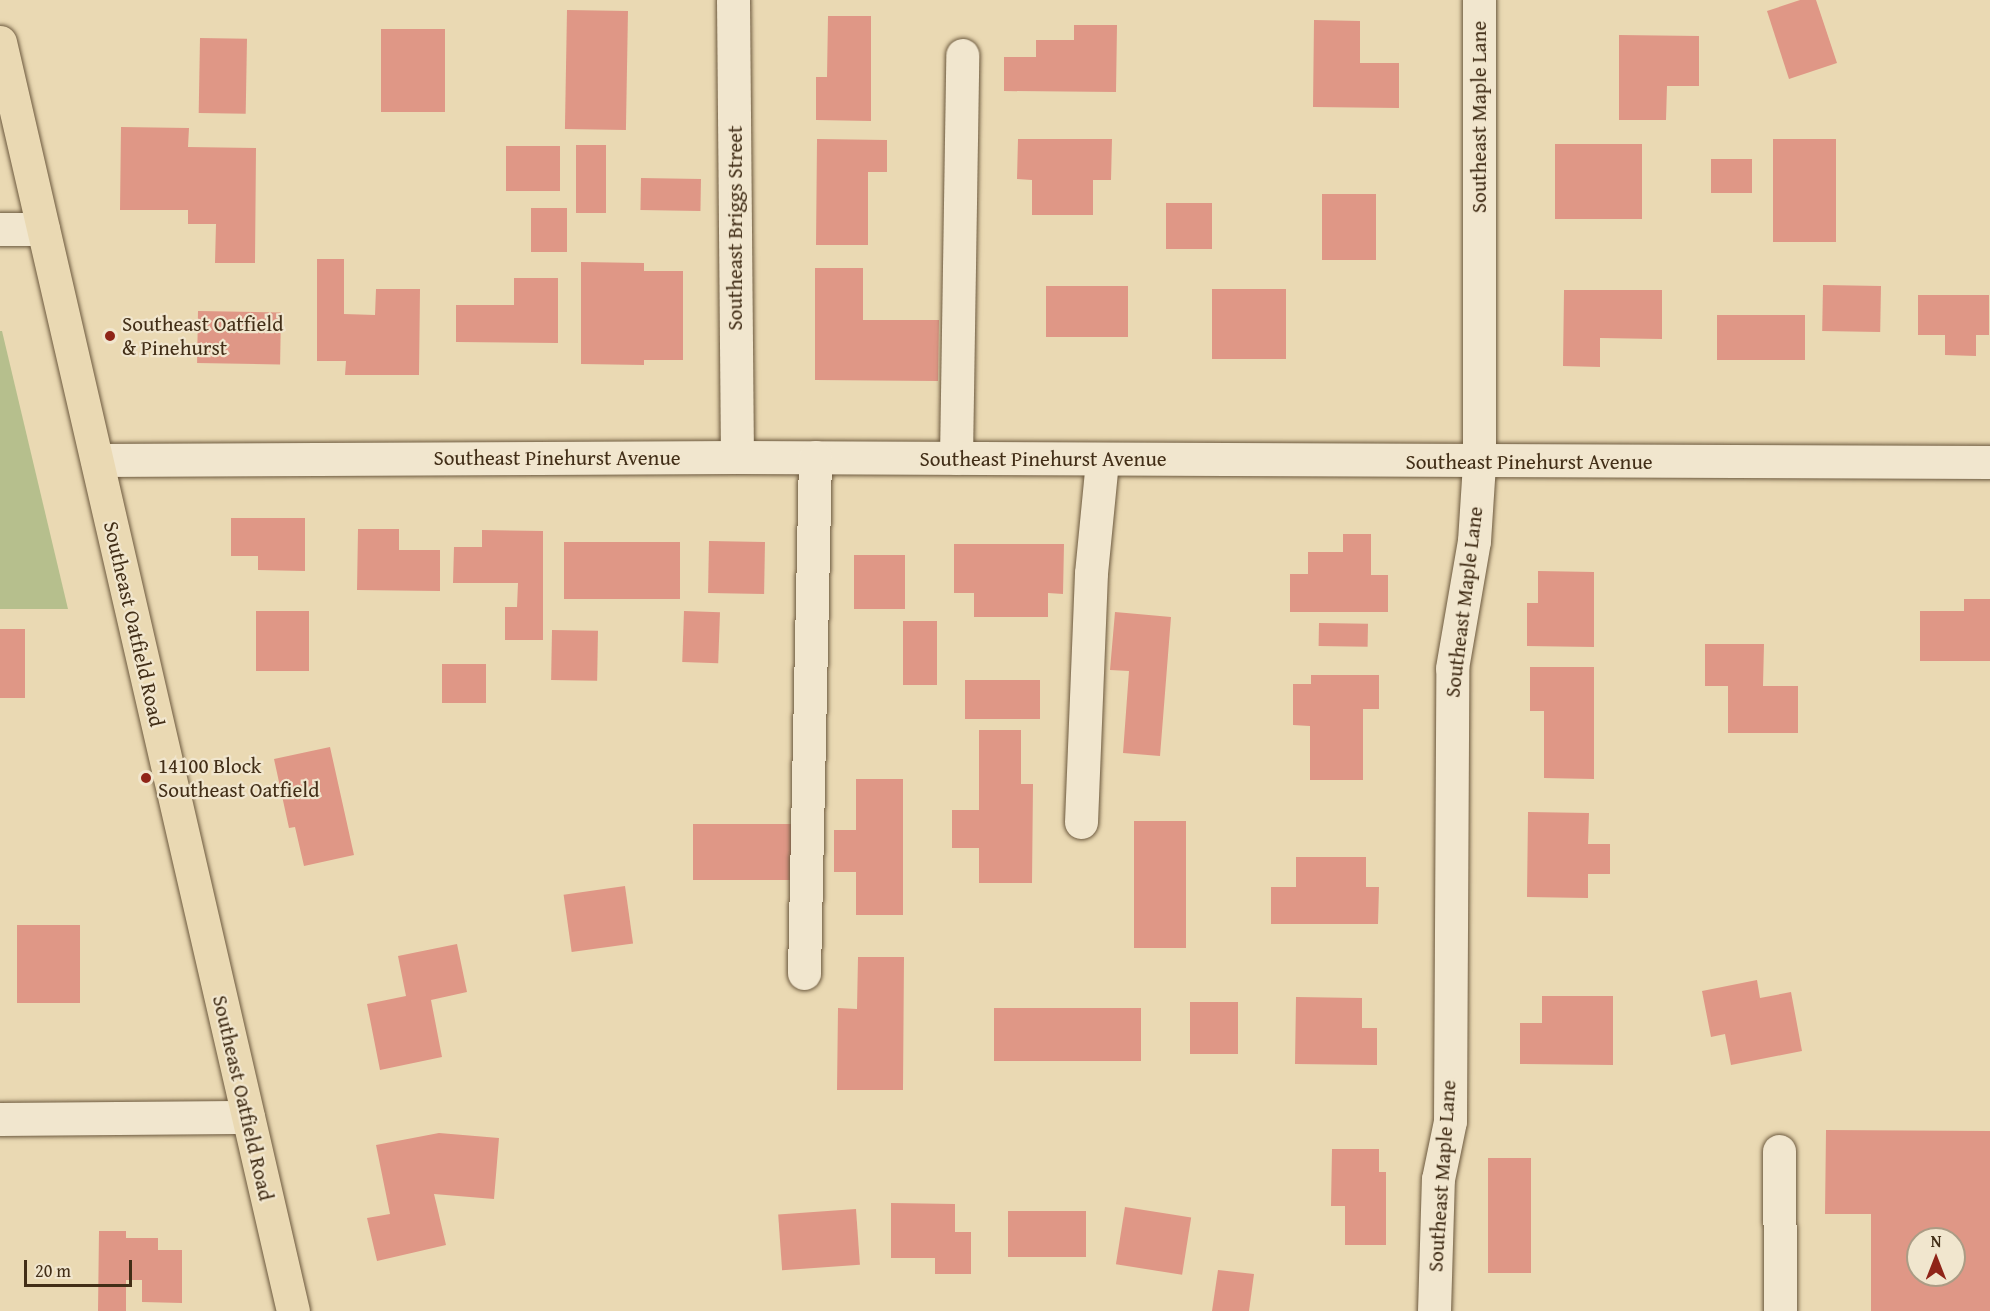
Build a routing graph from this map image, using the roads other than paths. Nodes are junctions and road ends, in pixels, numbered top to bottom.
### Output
1 (733, 0) edge
2 (1479, 0) edge
3 (0, 42) edge
4 (962, 54) dead end
5 (43, 229) junction
6 (0, 230) edge
7 (736, 457) junction
8 (814, 457) junction
9 (956, 458) junction
10 (97, 460) junction
11 (1102, 460) junction
12 (1990, 462) edge
13 (1479, 463) junction
14 (1081, 822) dead end
15 (804, 973) dead end
16 (248, 1117) junction
17 (0, 1119) edge
18 (1779, 1151) dead end
19 (293, 1311) edge
20 (1434, 1311) edge
21 (1780, 1311) edge

1 - 7 street, Southeast Briggs Street
2 - 13 street, Southeast Maple Lane
3 - 5 main road, Southeast Oatfield Road
4 - 9 street
5 - 6 street
5 - 10 main road, Southeast Oatfield Road
7 - 8 street, Southeast Pinehurst Avenue
7 - 10 street, Southeast Pinehurst Avenue
8 - 9 street, Southeast Pinehurst Avenue
8 - 15 street
9 - 11 street, Southeast Pinehurst Avenue
10 - 16 main road, Southeast Oatfield Road
11 - 13 street, Southeast Pinehurst Avenue
11 - 14 street
12 - 13 street, Southeast Pinehurst Avenue
13 - 20 street, Southeast Maple Lane
16 - 17 street
16 - 19 main road, Southeast Oatfield Road
18 - 21 street

